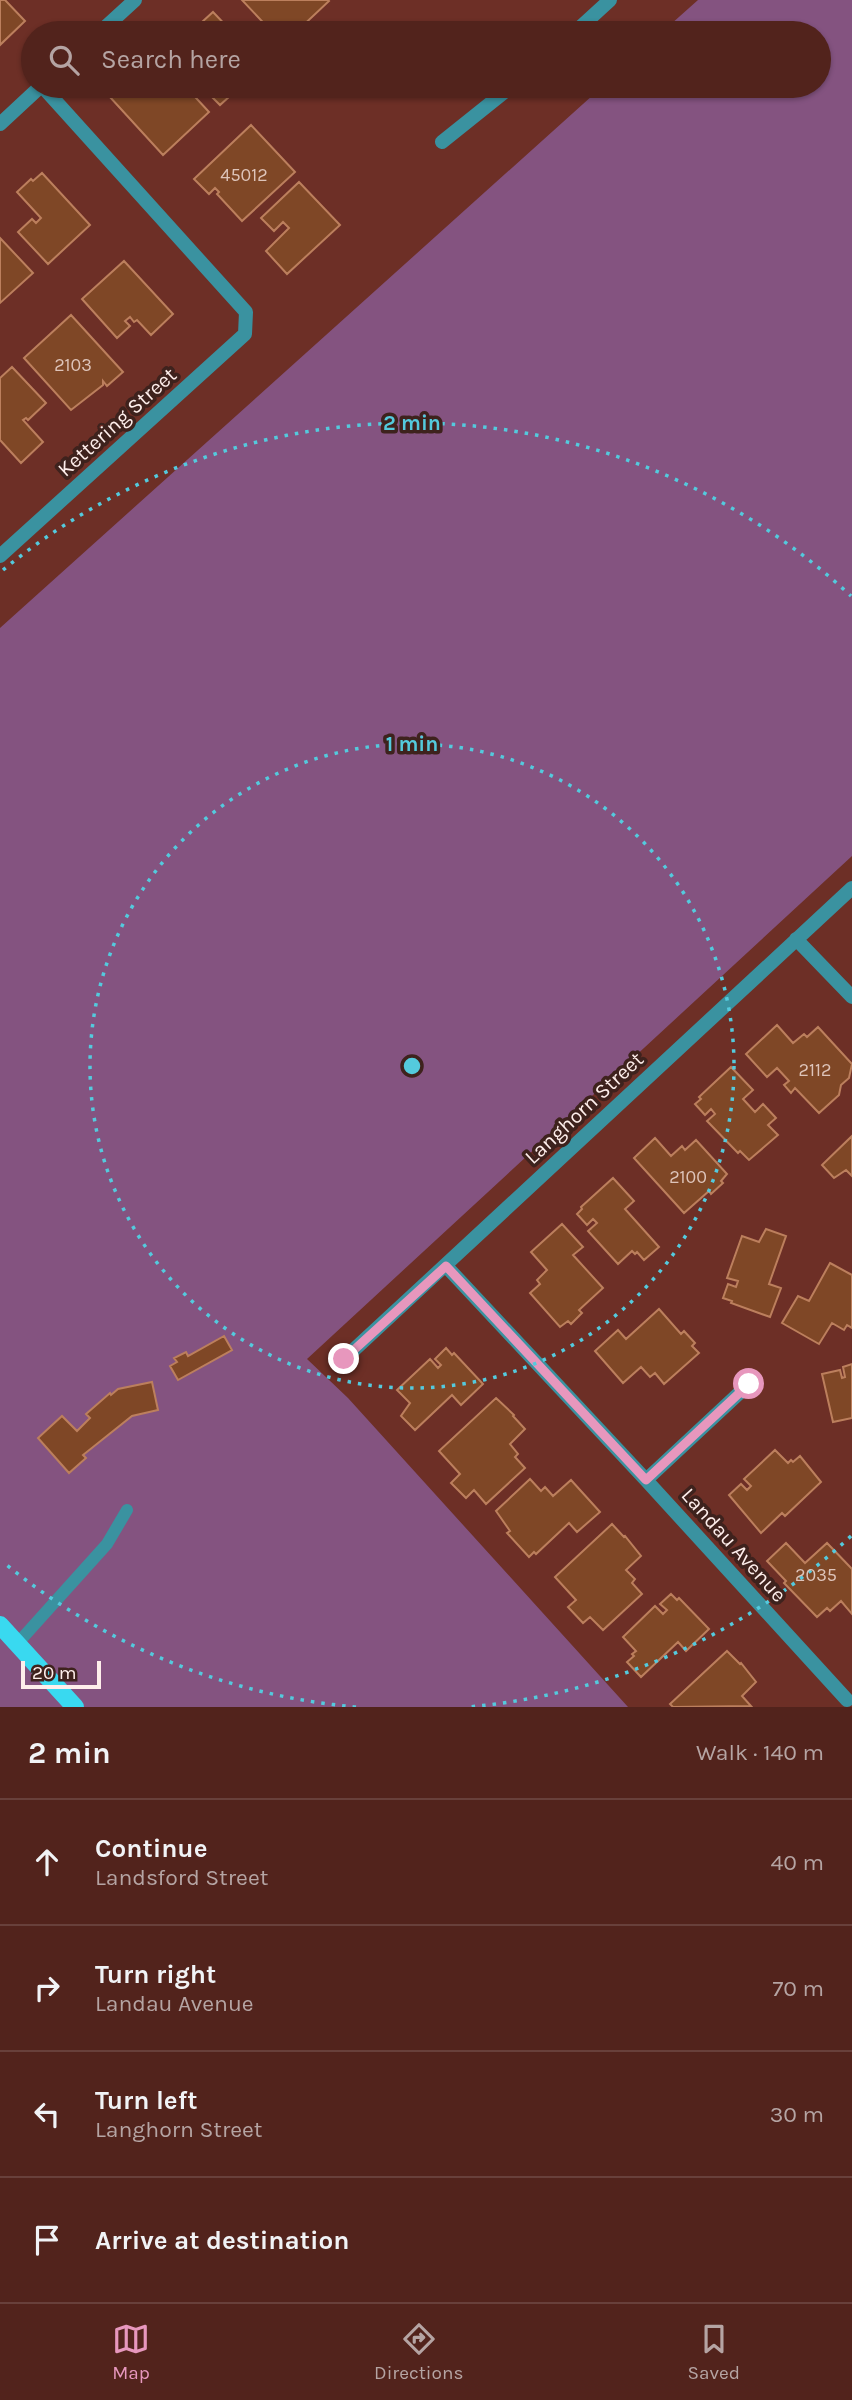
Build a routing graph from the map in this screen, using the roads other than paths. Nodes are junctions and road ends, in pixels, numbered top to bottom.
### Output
1 (135, 0) edge
2 (610, 0) edge
3 (112, 21) edge
4 (587, 21) edge
5 (29, 98) edge
6 (53, 98) edge
7 (497, 98) edge
8 (0, 124) edge
9 (442, 142) dead end
10 (0, 556) edge
11 (852, 888) edge
12 (796, 939) junction
13 (852, 997) edge
14 (446, 1266) junction
15 (344, 1359) dead end
16 (749, 1384) dead end
17 (646, 1480) junction
18 (127, 1510) dead end
19 (0, 1625) edge
20 (18, 1644) junction
21 (846, 1701) edge
22 (75, 1707) edge

1 - 3 street
2 - 4 street
5 - 8 street
6 - 10 street, Kettering Street
7 - 9 street
11 - 12 street, Langhorn Street
12 - 13 street
12 - 14 street, Langhorn Street
14 - 15 street, Langhorn Street
14 - 17 street, Landau Avenue
16 - 17 street
17 - 21 street, Landau Avenue
18 - 20 lane
19 - 20 main road
20 - 22 main road

